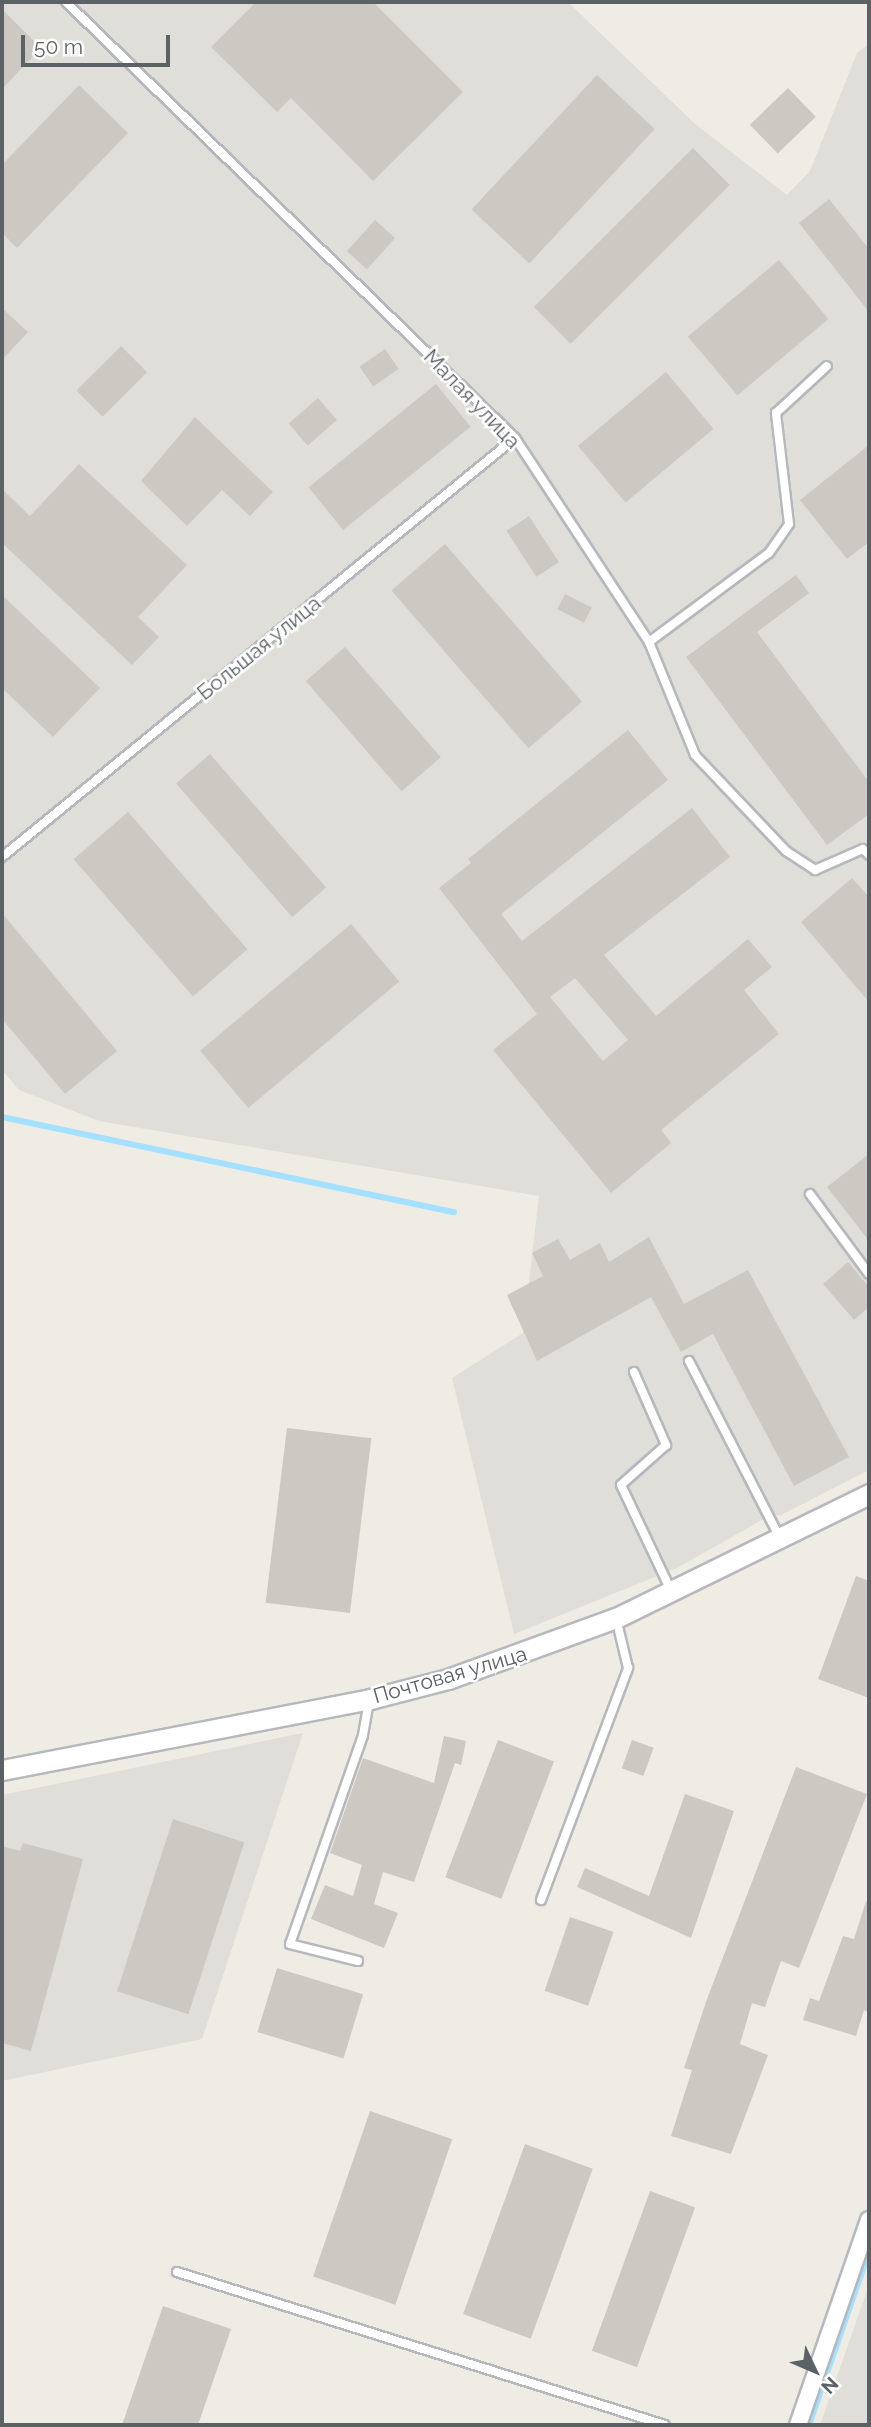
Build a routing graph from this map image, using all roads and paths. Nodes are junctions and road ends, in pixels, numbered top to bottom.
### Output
1 (66, 2) edge
2 (827, 366) dead end
3 (515, 438) junction
4 (649, 642) junction
5 (869, 855) edge
6 (2, 857) edge
7 (810, 1194) dead end
8 (869, 1274) edge
9 (689, 1361) dead end
10 (634, 1372) dead end
11 (869, 1494) edge
12 (780, 1538) junction
13 (671, 1591) junction
14 (616, 1618) junction
15 (370, 1699) junction
16 (2, 1770) edge
17 (541, 1900) dead end
18 (358, 1961) dead end
19 (869, 2220) edge
20 (177, 2272) dead end
21 (665, 2425) edge
22 (799, 2425) edge

1 - 3 lane, Малая улица
2 - 4 lane
3 - 4 lane, Малая улица
3 - 6 lane, Большая улица
4 - 5 lane, Малая улица
7 - 8 lane
9 - 12 lane
10 - 13 lane
11 - 12 street, Почтовая улица
12 - 13 street, Почтовая улица
13 - 14 street, Почтовая улица
14 - 15 street, Почтовая улица
14 - 17 lane
15 - 16 street, Почтовая улица
15 - 18 lane
19 - 22 street
20 - 21 lane

